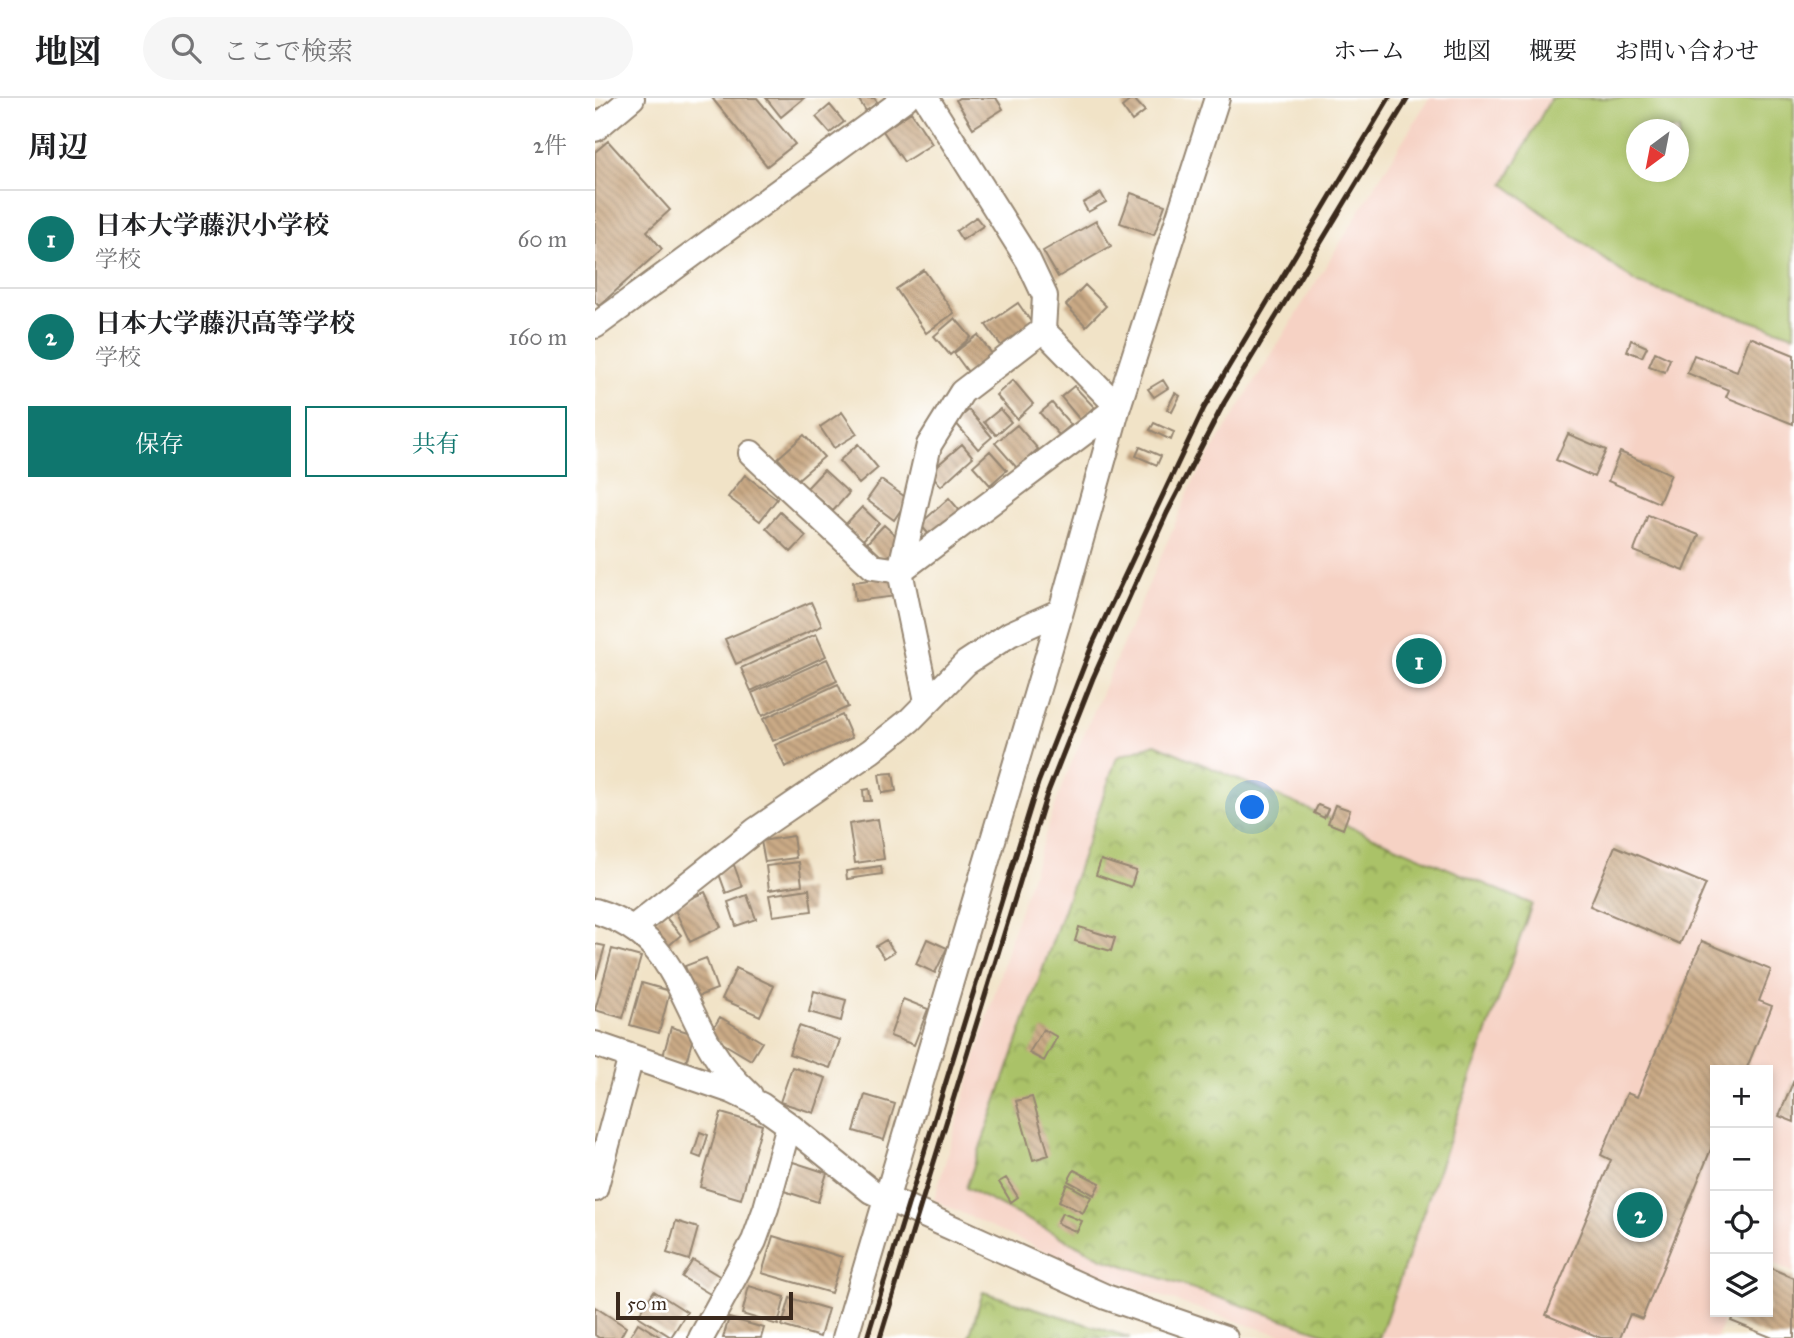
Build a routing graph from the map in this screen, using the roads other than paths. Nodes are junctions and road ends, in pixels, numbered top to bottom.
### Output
1 (632, 98) edge
2 (906, 98) edge
3 (926, 98) edge
4 (1217, 98) edge
5 (595, 129) edge
6 (595, 326) edge
7 (1043, 330) junction
8 (1118, 407) junction
9 (751, 453) dead end
10 (900, 571) junction
11 (1061, 611) junction
12 (927, 701) junction
13 (595, 911) edge
14 (633, 928) junction
15 (595, 1044) edge
16 (631, 1057) junction
17 (761, 1105) junction
18 (789, 1125) junction
19 (595, 1189) edge
20 (886, 1198) junction
21 (701, 1338) edge
22 (845, 1338) edge
23 (1224, 1338) edge

1 - 5 street
2 - 6 street
3 - 7 street
4 - 8 street
7 - 8 street
7 - 10 street
8 - 10 street
8 - 11 street
9 - 10 street
10 - 12 street
11 - 12 street
11 - 20 street
12 - 14 street
13 - 14 street
14 - 17 street
15 - 16 street
16 - 17 street
16 - 19 street
17 - 18 street
18 - 20 street
18 - 21 street
20 - 22 street
20 - 23 street

